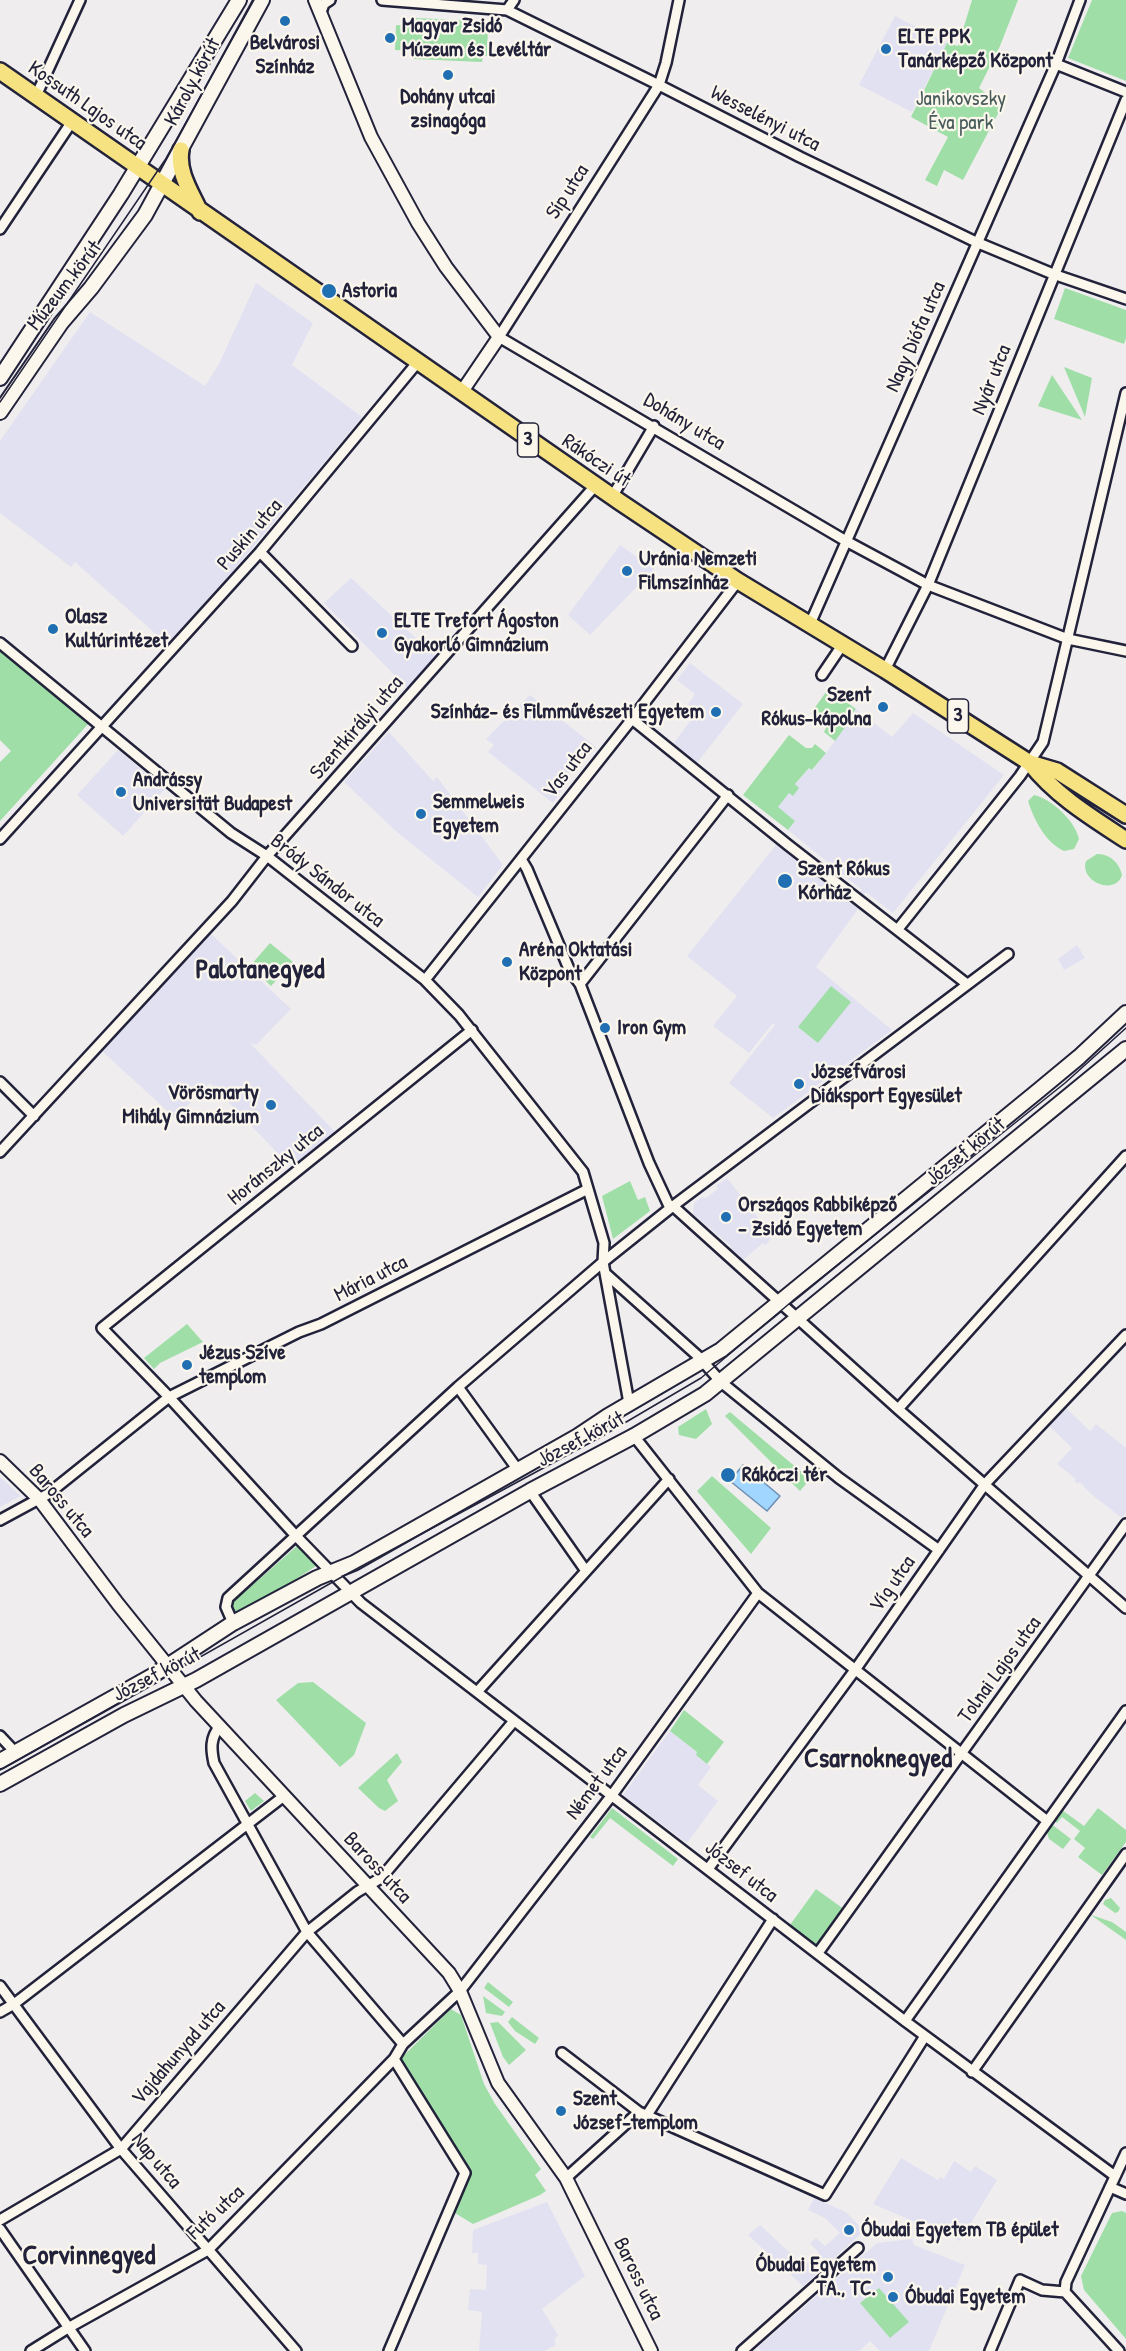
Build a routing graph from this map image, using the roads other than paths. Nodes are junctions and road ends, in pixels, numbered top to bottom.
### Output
1 (80, 0) edge
2 (239, 0) edge
3 (262, 0) edge
4 (315, 0) edge
5 (330, 0) edge
6 (382, 0) edge
7 (514, 0) edge
8 (679, 0) edge
9 (1080, 0) edge
10 (507, 10) junction
11 (321, 12) junction
12 (1056, 64) junction
13 (0, 71) edge
14 (660, 85) junction
15 (1126, 92) edge
16 (36, 96) junction
17 (1126, 100) edge
18 (72, 120) junction
19 (181, 150) junction
20 (150, 176) junction
21 (201, 212) junction
22 (0, 229) edge
23 (976, 242) junction
24 (1053, 274) junction
25 (1126, 299) edge
26 (499, 337) junction
27 (417, 363) junction
28 (3, 370) edge
29 (461, 393) junction
30 (1126, 393) edge
31 (0, 412) edge
32 (654, 426) junction
33 (595, 486) junction
34 (612, 497) junction
35 (846, 541) junction
36 (260, 552) junction
37 (738, 581) junction
38 (928, 585) junction
39 (810, 624) junction
40 (1068, 639) junction
41 (0, 643) edge
42 (843, 644) junction
43 (352, 646) dead end
44 (1126, 651) edge
45 (885, 670) junction
46 (822, 675) dead end
47 (632, 719) junction
48 (103, 726) junction
49 (1030, 763) junction
50 (728, 795) junction
51 (1126, 815) edge
52 (0, 839) edge
53 (1126, 840) edge
54 (267, 856) junction
55 (521, 859) junction
56 (898, 929) junction
57 (1008, 954) dead end
58 (424, 980) junction
59 (580, 984) junction
60 (967, 984) junction
61 (1126, 1012) edge
62 (472, 1030) junction
63 (1126, 1049) edge
64 (0, 1082) edge
65 (34, 1116) junction
66 (0, 1152) edge
67 (1126, 1156) edge
68 (588, 1189) junction
69 (671, 1207) junction
70 (603, 1262) junction
71 (605, 1273) junction
72 (781, 1303) junction
73 (797, 1317) junction
74 (102, 1328) joint
75 (1126, 1335) edge
76 (702, 1361) junction
77 (721, 1382) junction
78 (458, 1388) junction
79 (170, 1397) junction
80 (629, 1403) junction
81 (898, 1409) junction
82 (634, 1436) junction
83 (0, 1461) edge
84 (518, 1470) junction
85 (669, 1479) junction
86 (984, 1484) junction
87 (530, 1491) junction
88 (39, 1500) junction
89 (0, 1520) edge
90 (1126, 1524) edge
91 (296, 1536) junction
92 (939, 1550) junction
93 (586, 1571) junction
94 (331, 1573) junction
95 (1089, 1577) junction
96 (350, 1592) junction
97 (758, 1593) junction
98 (1126, 1608) edge
99 (233, 1623) junction
100 (168, 1665) junction
101 (855, 1670) junction
102 (183, 1685) junction
103 (477, 1692) junction
104 (1126, 1711) edge
105 (514, 1720) junction
106 (220, 1726) junction
107 (0, 1736) edge
108 (15, 1752) junction
109 (962, 1754) junction
110 (0, 1761) edge
111 (0, 1785) edge
112 (612, 1795) junction
113 (284, 1796) junction
114 (1046, 1820) junction
115 (247, 1825) junction
116 (1126, 1854) edge
117 (708, 1869) junction
118 (366, 1886) junction
119 (773, 1919) junction
120 (307, 1932) junction
121 (818, 1953) junction
122 (0, 1986) edge
123 (460, 1991) junction
124 (14, 2004) junction
125 (0, 2012) edge
126 (904, 2021) junction
127 (925, 2036) junction
128 (403, 2044) junction
129 (562, 2053) dead end
130 (394, 2059) junction
131 (972, 2072) junction
132 (643, 2114) junction
133 (121, 2149) junction
134 (1126, 2153) edge
135 (1115, 2176) junction
136 (566, 2178) junction
137 (1110, 2187) junction
138 (1126, 2194) edge
139 (0, 2220) edge
140 (0, 2229) edge
141 (858, 2247) dead end
142 (208, 2250) junction
143 (1065, 2292) junction
144 (68, 2328) junction
145 (745, 2350) edge
146 (31, 2351) edge
147 (85, 2351) edge
148 (296, 2351) edge
149 (389, 2351) edge
150 (651, 2351) edge
151 (990, 2351) edge
152 (1119, 2351) edge

1 - 16 street
2 - 20 main road, Károly körút
3 - 19 main road, Károly körút
4 - 11 street, Dohány utca
5 - 11 street
6 - 10 street, Wesselényi utca
7 - 10 street
8 - 14 street, Síp utca
9 - 12 street, Nagy Diófa utca
10 - 14 street, Wesselényi utca
11 - 26 street, Dohány utca
12 - 15 street
12 - 23 street, Nagy Diófa utca
13 - 16 main road, Kossuth Lajos utca / 3
14 - 23 street, Wesselényi utca
14 - 26 street, Síp utca
16 - 18 main road, Kossuth Lajos utca / 3
17 - 24 street, Nyár utca
18 - 20 main road, Kossuth Lajos utca / 3
18 - 22 street
19 - 20 main road, Károly körút
19 - 21 main road
20 - 21 main road, Rákóczi út / 3
20 - 28 main road, Múzeum körút
20 - 31 main road, Múzeum körút
21 - 27 main road, Rákóczi út / 3
23 - 24 street, Wesselényi utca
23 - 35 street, Nagy Diófa utca
24 - 25 street, Wesselényi utca
24 - 38 street, Nyár utca
26 - 29 street, Síp utca
26 - 32 street, Dohány utca
27 - 29 main road, Rákóczi út / 3
27 - 36 street, Puskin utca
29 - 33 main road, Rákóczi út / 3
30 - 40 street
32 - 34 street
32 - 35 street, Dohány utca
33 - 34 main road, Rákóczi út / 3
33 - 54 street, Szentkirályi utca
34 - 37 main road, Rákóczi út / 3
35 - 38 street, Dohány utca
35 - 39 street, Nagy Diófa utca
36 - 43 street
36 - 48 street, Puskin utca
37 - 39 main road, Rákóczi út / 3
37 - 47 street, Vas utca
38 - 40 street, Dohány utca
38 - 45 street, Nyár utca
39 - 42 main road, Rákóczi út / 3
40 - 44 street, Dohány utca
40 - 49 street
41 - 48 street, Bródy Sándor utca
42 - 45 main road, Rákóczi út / 3
42 - 46 street
45 - 49 main road, Rákóczi út / 3
47 - 50 street
47 - 55 street, Vas utca
48 - 52 street, Puskin utca
48 - 54 street, Bródy Sándor utca
49 - 51 main road, Rákóczi út / 3
49 - 53 main road, Rákóczi út / 3
49 - 56 street
50 - 56 street
50 - 59 street
54 - 58 street, Bródy Sándor utca
54 - 65 street, Szentkirályi utca
55 - 58 street, Vas utca
55 - 59 street
56 - 60 street
57 - 60 street
58 - 62 street, Bródy Sándor utca
59 - 69 street
60 - 69 street
61 - 72 main road, József körút
62 - 68 street, Bródy Sándor utca
62 - 74 street, Horánszky utca
63 - 73 main road, József körút
64 - 65 street
65 - 66 street, Szentkirályi utca
67 - 81 street
68 - 70 street, Bródy Sándor utca
68 - 79 street, Mária utca
69 - 70 street
69 - 72 street
70 - 71 street, Bródy Sándor utca
70 - 78 street
71 - 76 street
71 - 80 street, Bródy Sándor utca
72 - 73 street
72 - 76 main road, József körút
73 - 77 main road, József körút
73 - 81 street
74 - 79 street, József utca
75 - 86 street, Víg utca
76 - 77 street
76 - 80 main road, József körút
77 - 82 main road, József körút
77 - 92 street
78 - 84 street
78 - 91 street
79 - 88 street, Mária utca
79 - 91 street, József utca
80 - 84 main road, József körút
81 - 86 street
82 - 85 street
82 - 87 main road, József körút
83 - 88 street, Baross utca
84 - 94 main road, József körút
85 - 93 street
85 - 97 street
86 - 92 street, Víg utca
86 - 95 street
87 - 93 street
87 - 96 main road, József körút
88 - 89 street
88 - 100 street, Baross utca
90 - 95 street, Tolnai Lajos utca
91 - 94 street, József utca
91 - 99 street
92 - 101 street, Víg utca
93 - 103 street
94 - 96 street, József utca
94 - 99 main road, József körút
95 - 98 street
95 - 109 street, Tolnai Lajos utca
96 - 102 main road, József körút
96 - 103 street, József utca
97 - 101 street
97 - 112 street, Német utca
99 - 100 main road, József körút
100 - 102 street, Baross utca
100 - 108 main road, József körút
101 - 109 street
101 - 117 street, Víg utca
102 - 106 street, Baross utca
102 - 111 main road, József körút
103 - 105 street, József utca
104 - 114 street
105 - 112 street, József utca
105 - 118 street, Vajdahunyad utca
106 - 113 street, Baross utca
106 - 115 street
107 - 108 street
108 - 110 main road, József körút
109 - 114 street
109 - 121 street, Tolnai Lajos utca
112 - 117 street, József utca
112 - 123 street, Német utca
113 - 115 street
113 - 118 street, Baross utca
114 - 126 street
115 - 120 street
115 - 124 street
116 - 131 street
117 - 119 street, József utca
118 - 120 street, Vajdahunyad utca
118 - 123 street, Baross utca
119 - 121 street, József utca
119 - 132 street
120 - 128 street
120 - 133 street, Vajdahunyad utca
121 - 126 street, József utca
122 - 124 street, Nap utca
123 - 128 street, Német utca
123 - 136 street, Baross utca
124 - 125 street
124 - 133 street, Nap utca
126 - 127 street, József utca
127 - 131 street, József utca
127 - 132 street
128 - 130 street, Futó utca
129 - 132 street
130 - 142 street, Futó utca
130 - 149 street
131 - 135 street, József utca
132 - 136 street
133 - 139 street, Vajdahunyad utca
133 - 142 street, Nap utca
134 - 135 street
135 - 137 street
136 - 150 street, Baross utca
137 - 138 street
137 - 143 street
140 - 144 street
141 - 145 street
142 - 144 street, Futó utca
142 - 148 street, Nap utca
143 - 151 street
143 - 152 street
144 - 146 street, Futó utca
144 - 147 street

